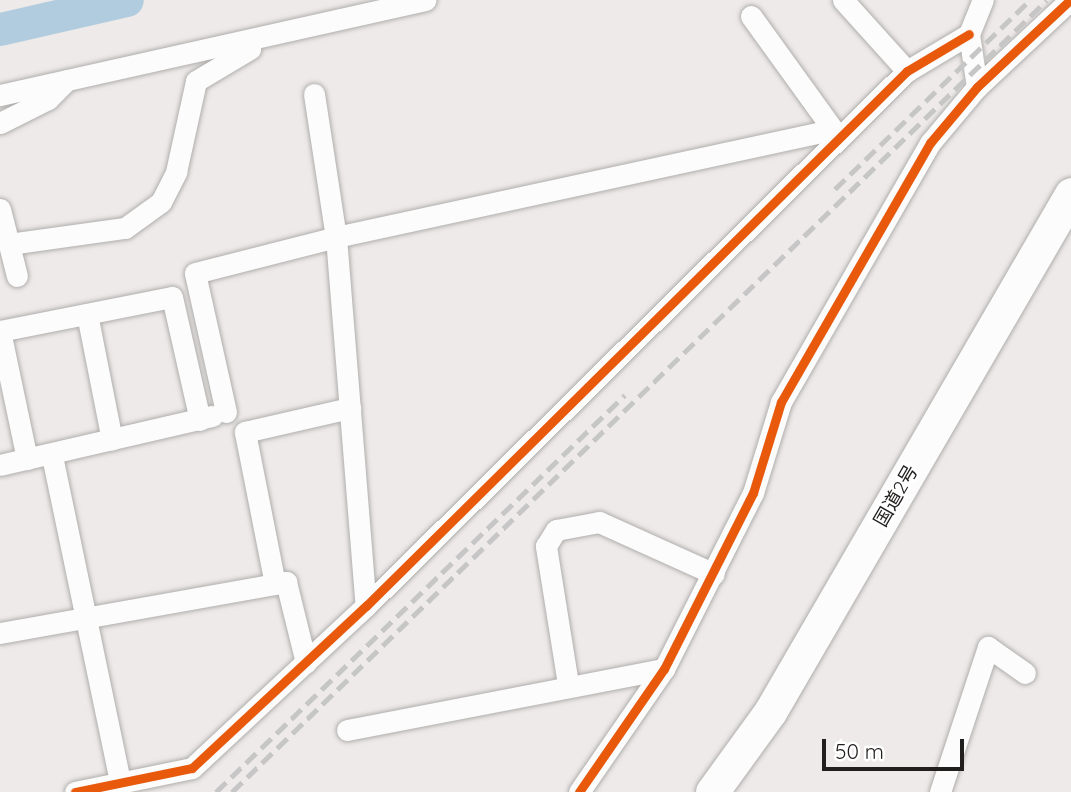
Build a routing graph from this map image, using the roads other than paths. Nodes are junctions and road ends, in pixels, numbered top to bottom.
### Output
1 (426, 0) edge
2 (843, 0) edge
3 (983, 0) edge
4 (1070, 0) edge
5 (751, 16) dead end
6 (282, 34) junction
7 (969, 34) junction
8 (907, 71) junction
9 (67, 80) junction
10 (977, 87) junction
11 (314, 94) dead end
12 (0, 95) edge
13 (0, 123) edge
14 (839, 138) junction
15 (1071, 194) edge
16 (0, 209) edge
17 (337, 237) junction
18 (9, 244) junction
19 (17, 276) dead end
20 (87, 314) junction
21 (0, 331) edge
22 (350, 408) junction
23 (200, 420) junction
24 (112, 440) junction
25 (52, 456) junction
26 (27, 459) junction
27 (0, 465) edge
28 (714, 575) junction
29 (275, 584) junction
30 (366, 606) junction
31 (88, 620) junction
32 (0, 633) edge
33 (306, 663) junction
34 (664, 669) junction
35 (1025, 673) dead end
36 (568, 684) junction
37 (347, 730) dead end
38 (120, 782) junction
39 (75, 792) edge
40 (579, 792) edge
41 (712, 792) edge
42 (940, 792) edge

1 - 6 street
2 - 8 street
3 - 7 street
4 - 10 street
5 - 14 street
6 - 9 street
6 - 18 street
7 - 8 street
7 - 10 street
8 - 14 street
9 - 12 street
9 - 13 street
10 - 28 street
11 - 17 street
14 - 17 street
14 - 30 street
15 - 41 highway, 国道2号
16 - 18 street
17 - 22 street
17 - 23 street
18 - 19 street
20 - 21 street
20 - 23 street
20 - 24 street
21 - 26 street
22 - 29 street
22 - 30 street
23 - 24 street
24 - 25 street
25 - 26 street
25 - 31 street
26 - 27 street
28 - 34 street
28 - 36 street
29 - 31 street
29 - 33 street
30 - 33 street
31 - 32 street
31 - 38 street
33 - 38 street
34 - 36 street
34 - 40 street
35 - 42 street
36 - 37 street
38 - 39 street

